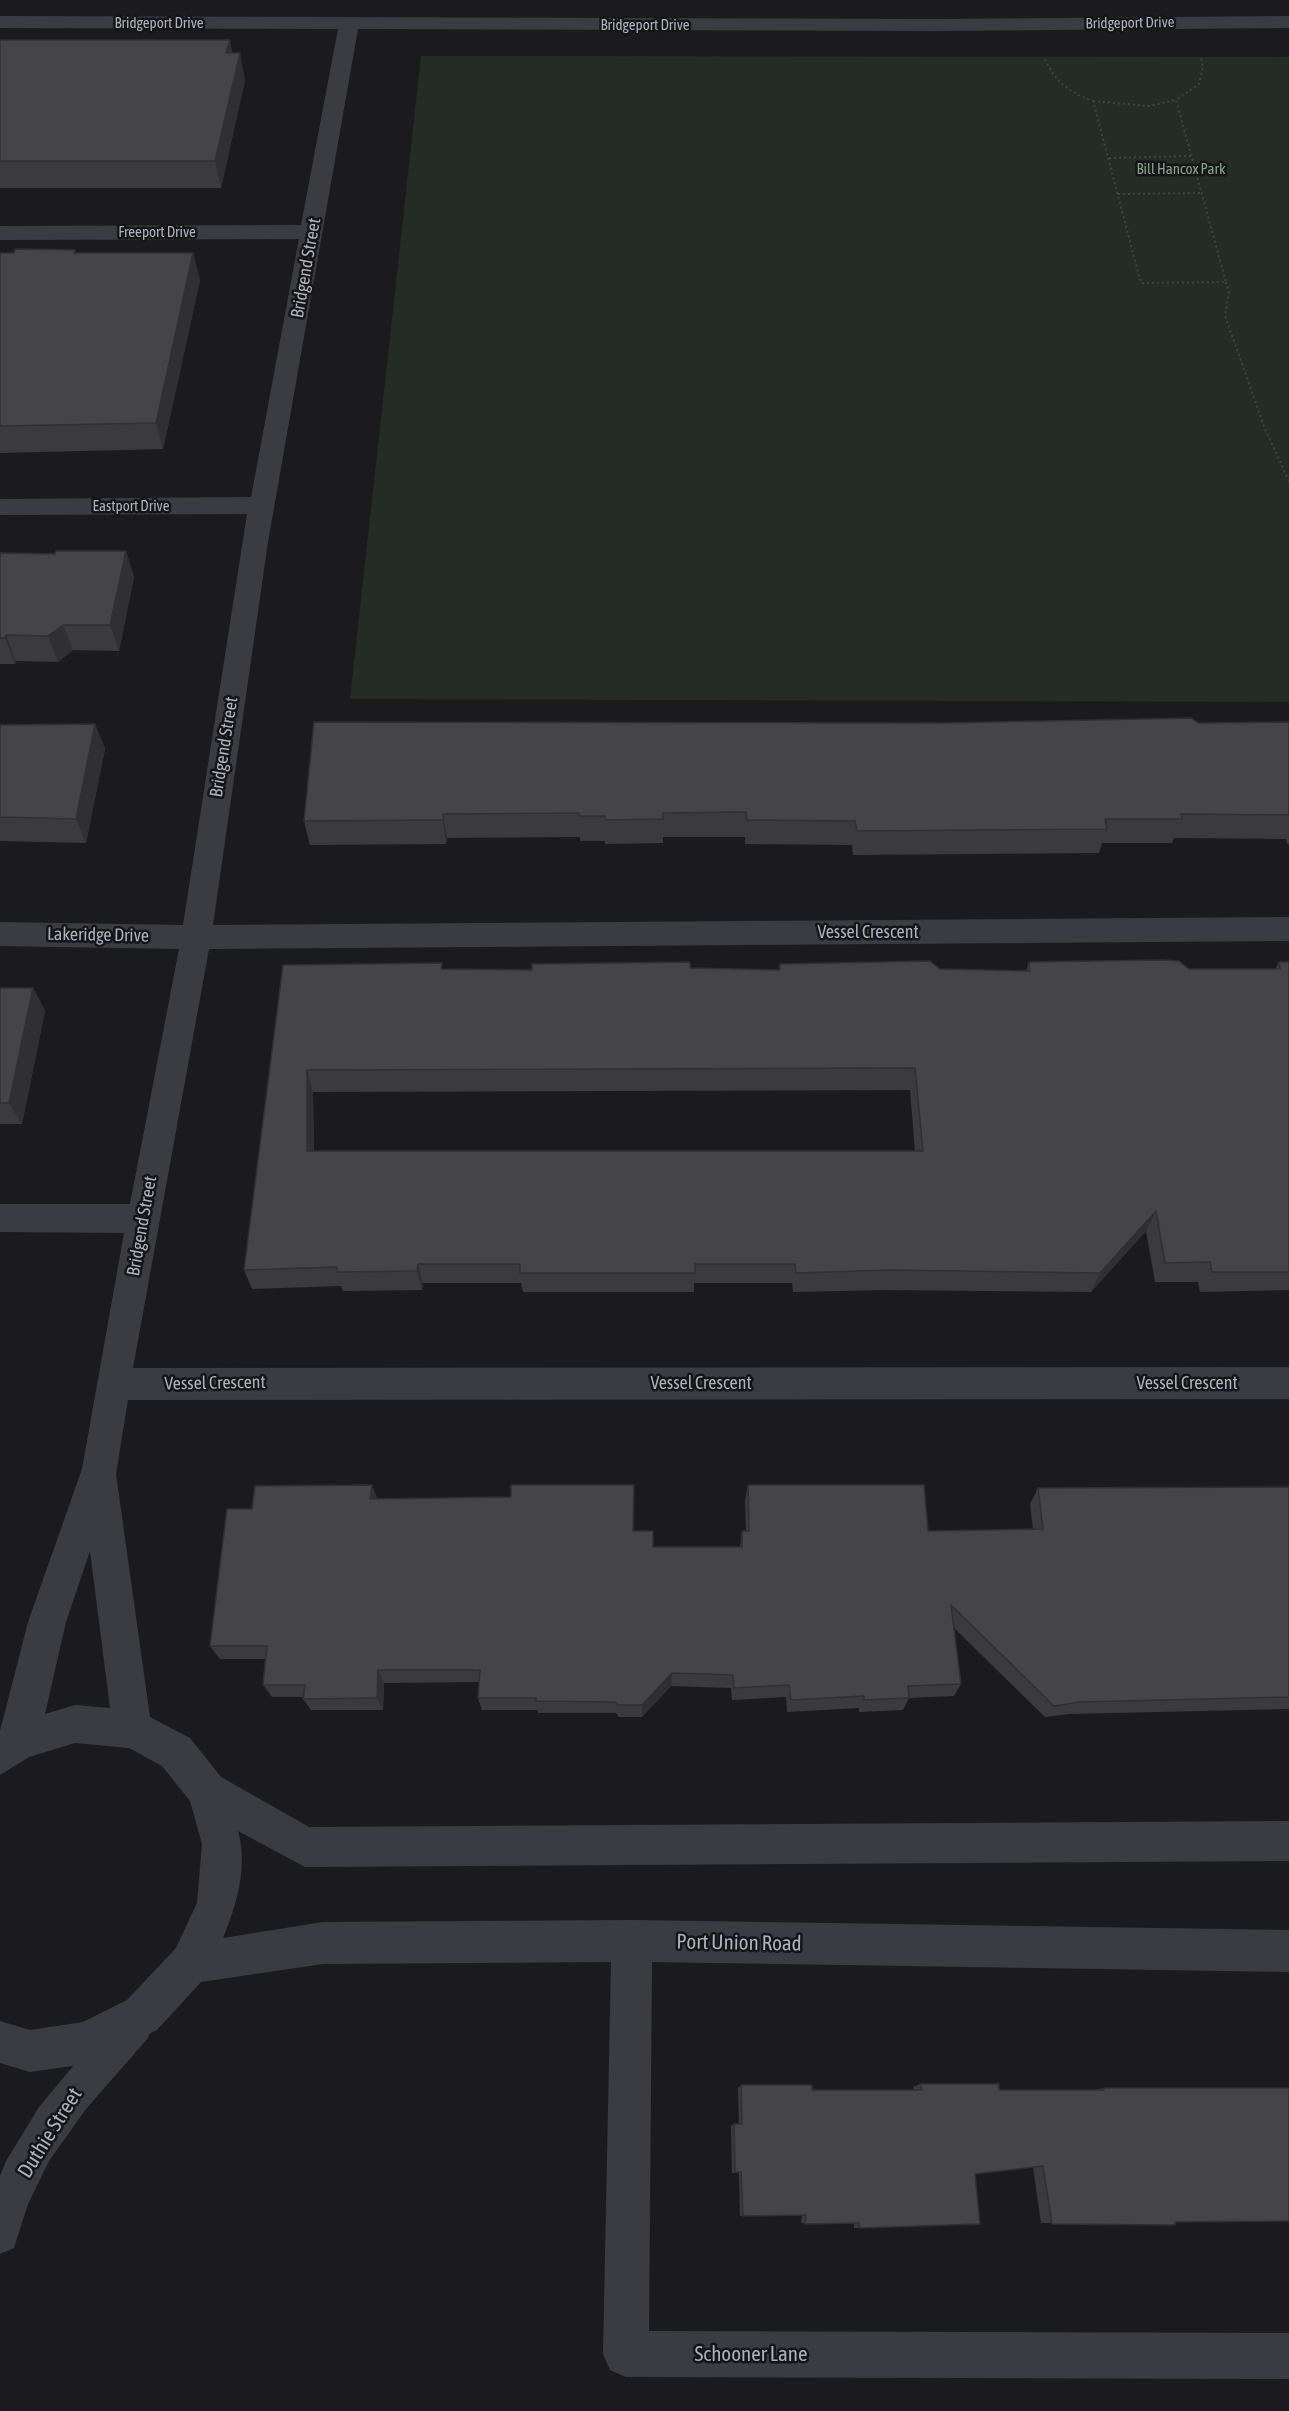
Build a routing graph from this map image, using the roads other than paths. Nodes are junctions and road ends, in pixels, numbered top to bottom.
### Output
1 (143, 0) edge
2 (0, 22) edge
3 (1289, 22) edge
4 (136, 23) junction
5 (350, 24) junction
6 (313, 232) junction
7 (0, 233) edge
8 (263, 505) junction
9 (0, 507) edge
10 (1289, 929) edge
11 (0, 934) edge
12 (196, 937) junction
13 (0, 1218) edge
14 (142, 1219) junction
15 (1289, 1383) edge
16 (113, 1384) junction
17 (100, 1469) junction
18 (132, 1729) junction
19 (9, 1748) edge
20 (207, 1791) junction
21 (1289, 1841) edge
22 (632, 1941) junction
23 (1289, 1951) edge
24 (191, 1963) junction
25 (142, 2015) junction
26 (0, 2042) edge
27 (0, 2234) edge
28 (1289, 2356) edge

1 - 4 street
2 - 4 street, Bridgeport Drive
3 - 5 street, Bridgeport Drive
4 - 5 street, Bridgeport Drive
5 - 6 street, Bridgend Street
6 - 7 street, Freeport Drive
6 - 8 street, Bridgend Street
8 - 9 street, Eastport Drive
8 - 12 street, Bridgend Street
10 - 12 street, Vessel Crescent
11 - 12 street, Lakeridge Drive
12 - 14 street, Bridgend Street
13 - 14 street
14 - 16 street, Bridgend Street
15 - 16 street, Vessel Crescent
16 - 17 street, Bridgend Street
17 - 18 street, Bridgend Street
17 - 19 street, Bridgend Street
18 - 19 street
18 - 20 street
20 - 21 street
20 - 24 street
22 - 23 street, Port Union Road
22 - 24 street, Port Union Road
22 - 28 street, Schooner Lane
24 - 25 street
25 - 26 street
25 - 27 lane, Duthie Street

